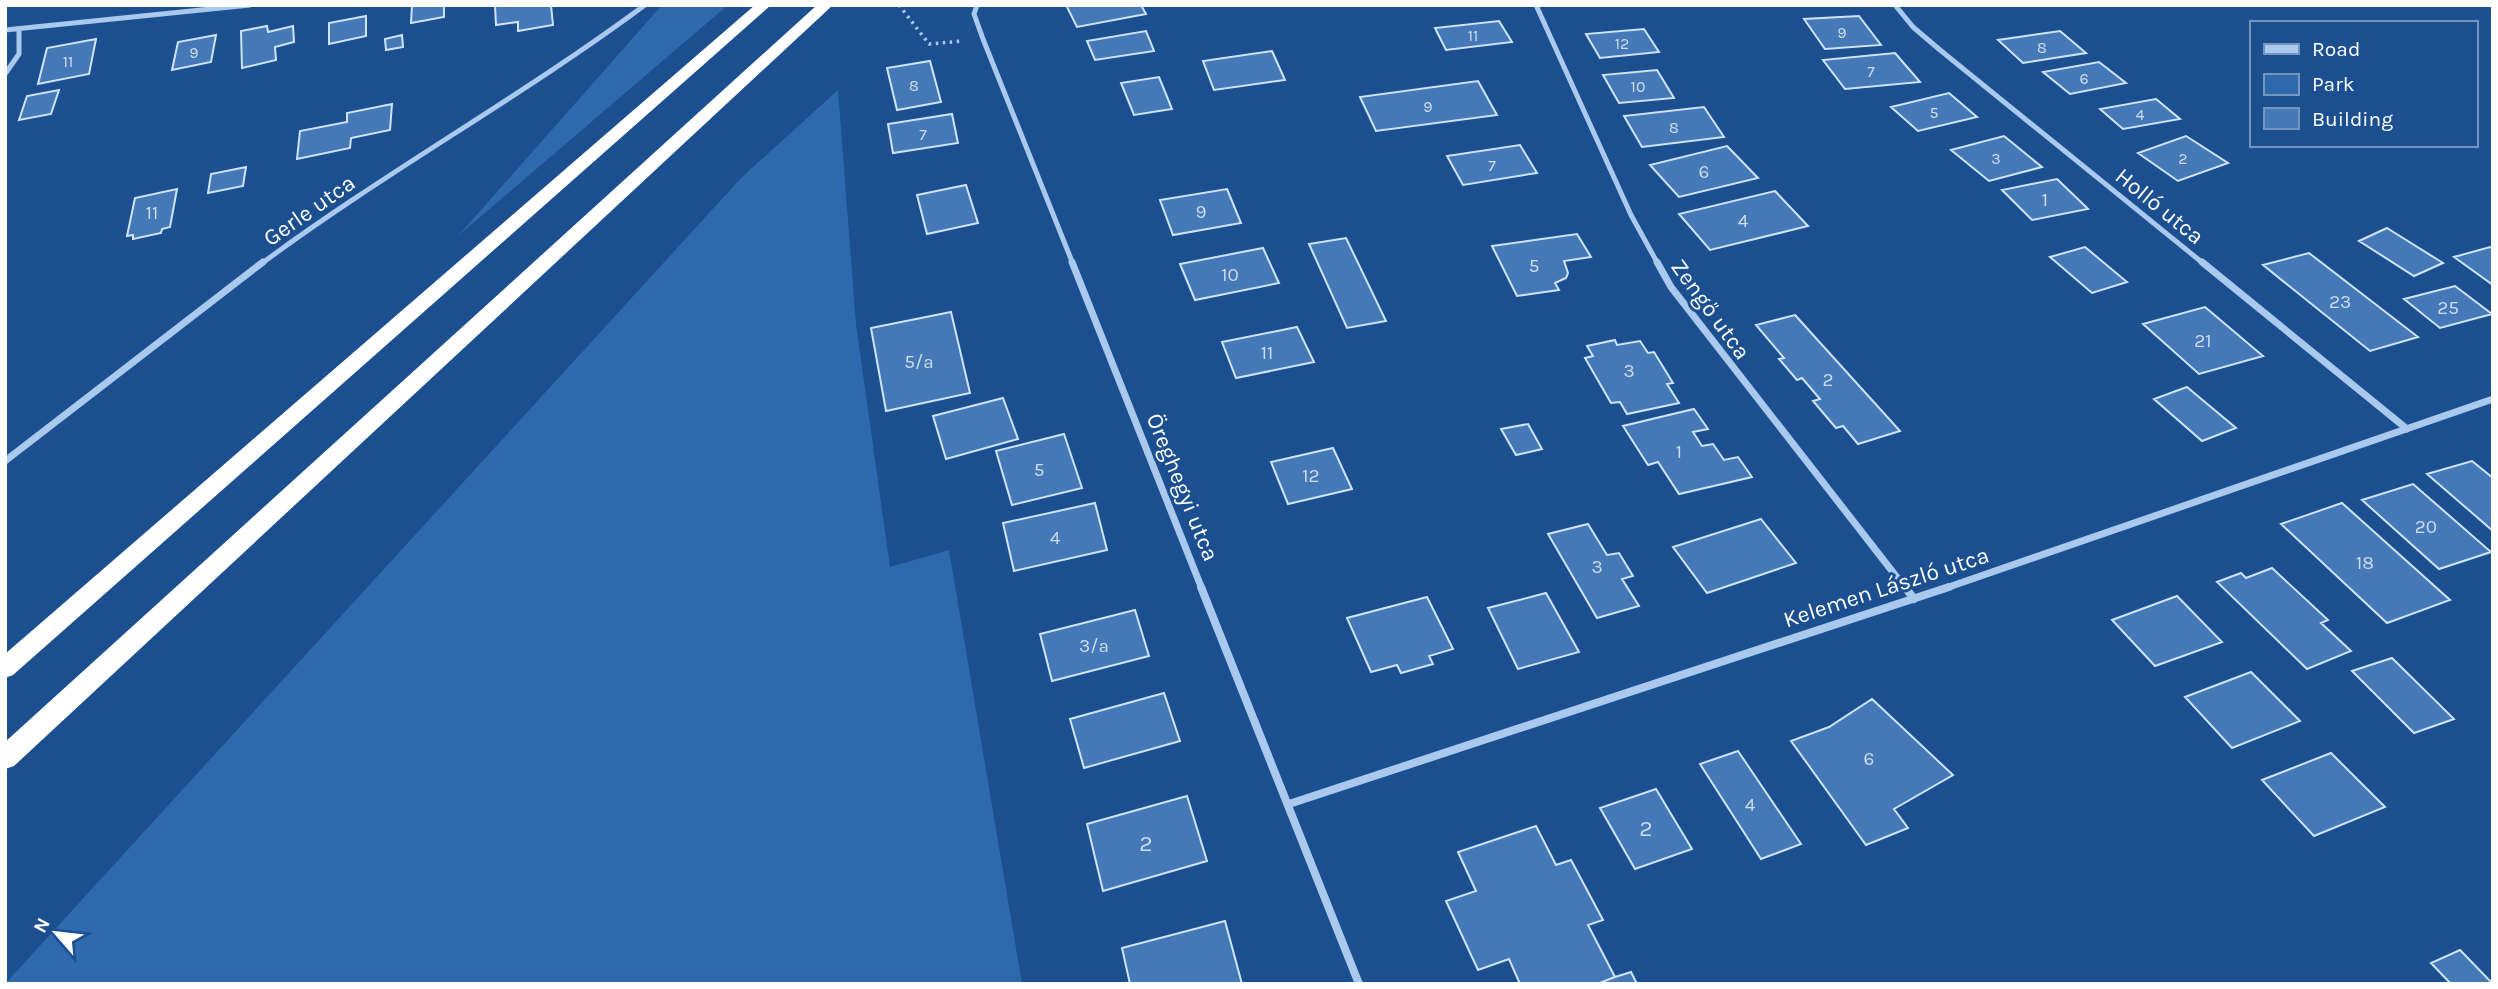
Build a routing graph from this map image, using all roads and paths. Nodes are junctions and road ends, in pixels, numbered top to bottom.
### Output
1 (250, 5) edge
2 (645, 5) edge
3 (764, 5) edge
4 (825, 5) edge
5 (899, 5) edge
6 (977, 5) edge
7 (1536, 5) edge
8 (1895, 5) edge
9 (19, 29) junction
10 (5, 30) edge
11 (983, 39) junction
12 (5, 74) edge
13 (2493, 399) edge
14 (2407, 429) junction
15 (5, 461) edge
16 (1914, 599) junction
17 (5, 668) edge
18 (5, 758) edge
19 (1289, 804) junction
20 (1359, 984) edge

1 - 9 street
2 - 15 street, Gerle utca
3 - 17 highway
4 - 18 highway
5 - 11 path
6 - 11 street, Öreghegyi utca
7 - 16 street, Zengő utca
8 - 14 street, Holló utca
9 - 10 street
9 - 12 street
11 - 19 street, Öreghegyi utca
13 - 14 street, Kelemen László utca
14 - 16 street, Kelemen László utca
16 - 19 street, Kelemen László utca
19 - 20 street, Öreghegyi utca

